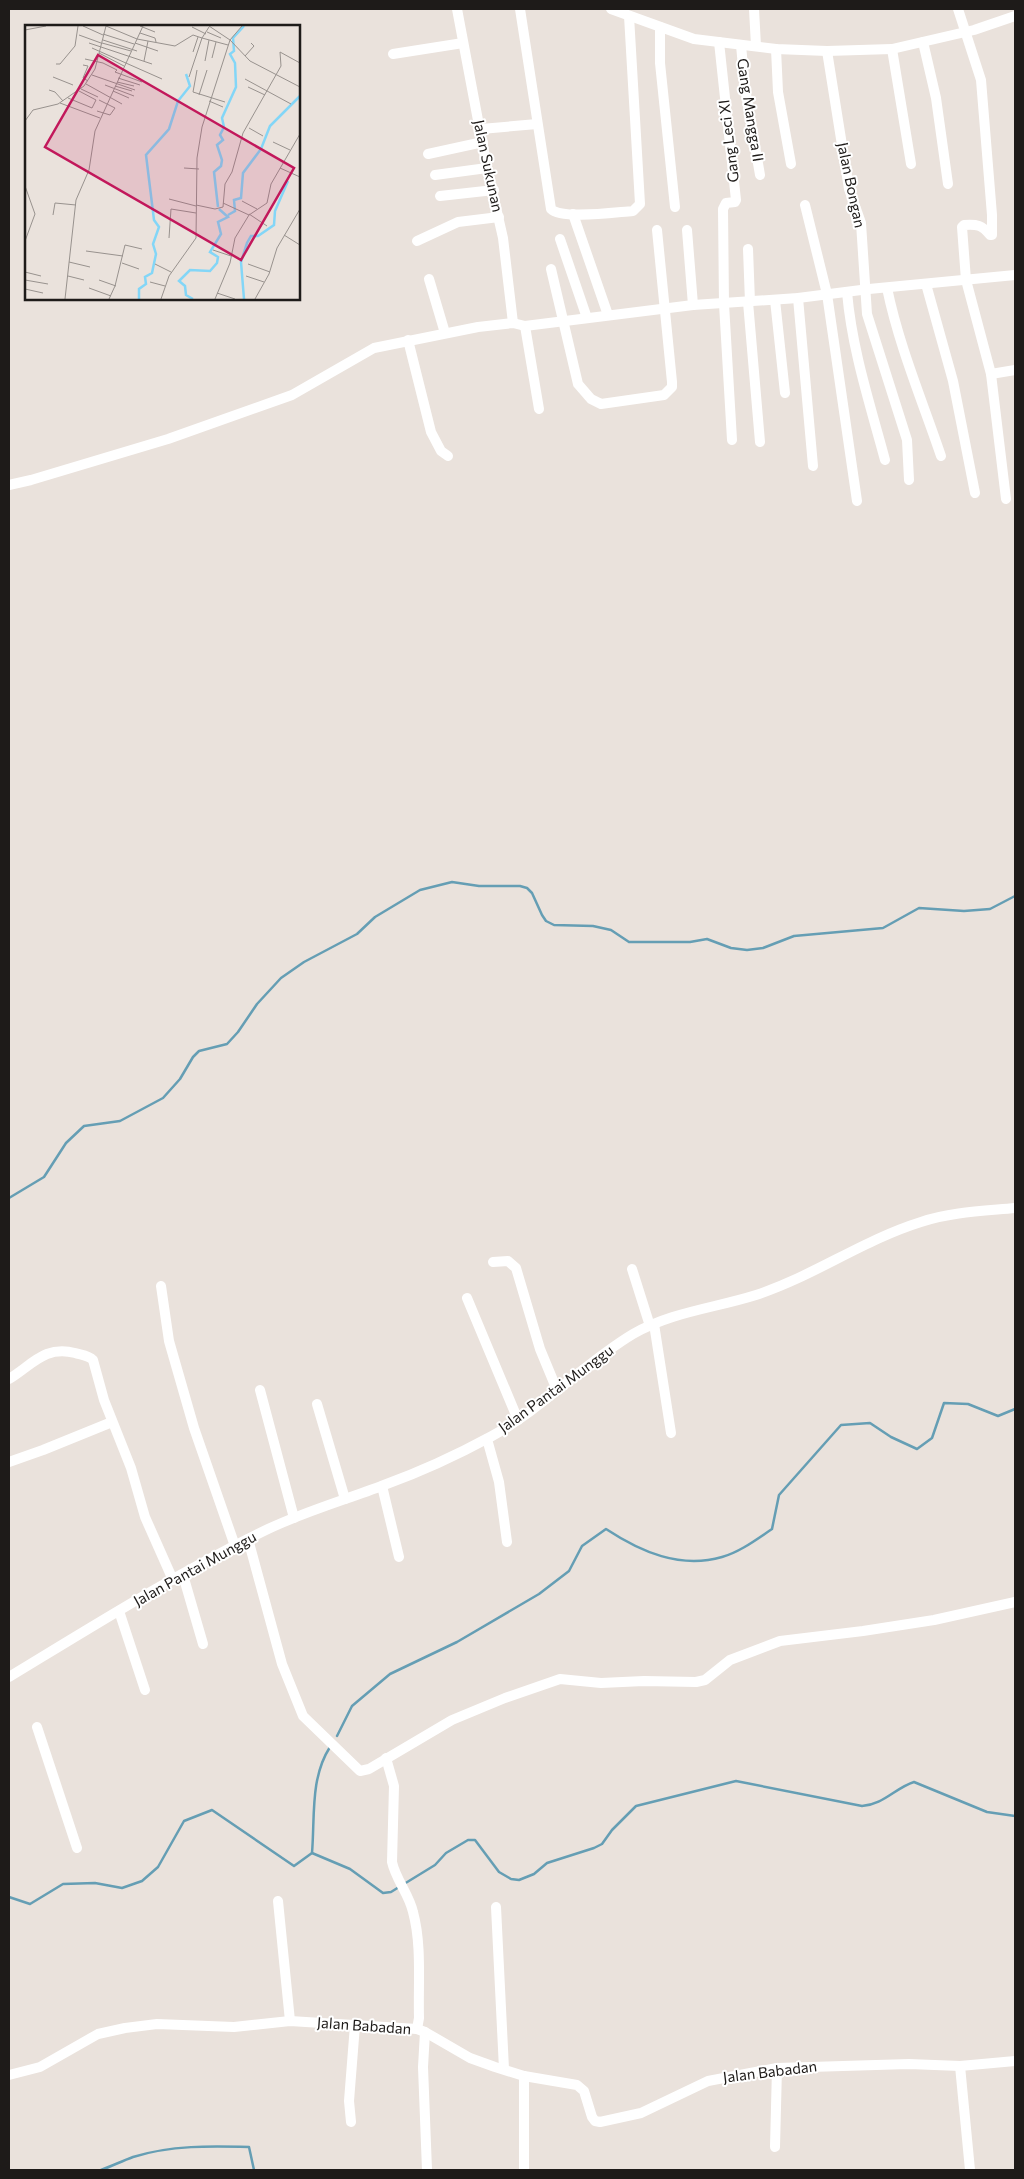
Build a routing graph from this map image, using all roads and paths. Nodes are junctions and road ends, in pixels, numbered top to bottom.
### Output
1 (457, 9) edge
2 (520, 9) edge
3 (611, 9) edge
4 (754, 9) edge
5 (958, 9) edge
6 (1011, 14) edge
7 (629, 16) junction
8 (660, 28) junction
9 (966, 32) junction
10 (719, 42) junction
11 (923, 42) junction
12 (463, 43) junction
13 (741, 45) junction
14 (756, 46) junction
15 (776, 49) junction
16 (892, 49) junction
17 (827, 51) junction
18 (393, 54) dead end
19 (538, 124) junction
20 (481, 129) junction
21 (483, 142) junction
22 (428, 154) dead end
23 (791, 164) dead end
24 (911, 164) dead end
25 (487, 168) junction
26 (435, 175) dead end
27 (760, 175) dead end
28 (948, 184) dead end
29 (494, 190) junction
30 (440, 196) dead end
31 (805, 205) dead end
32 (675, 207) dead end
33 (573, 214) junction
34 (499, 217) junction
35 (658, 230) dead end
36 (687, 230) dead end
37 (560, 239) dead end
38 (416, 241) dead end
39 (748, 249) dead end
40 (551, 269) dead end
41 (1015, 275) edge
42 (430, 279) dead end
43 (966, 280) junction
44 (926, 284) junction
45 (888, 288) junction
46 (865, 290) junction
47 (847, 292) junction
48 (827, 294) junction
49 (798, 298) junction
50 (775, 300) junction
51 (749, 302) junction
52 (724, 304) junction
53 (693, 305) junction
54 (664, 308) junction
55 (608, 315) junction
56 (587, 318) junction
57 (562, 320) junction
58 (513, 323) junction
59 (525, 326) junction
60 (445, 333) junction
61 (408, 340) junction
62 (1015, 370) edge
63 (991, 374) junction
64 (785, 393) dead end
65 (540, 409) dead end
66 (732, 440) dead end
67 (760, 442) dead end
68 (448, 456) dead end
69 (941, 456) dead end
70 (885, 460) dead end
71 (813, 466) dead end
72 (909, 480) dead end
73 (9, 485) edge
74 (975, 493) dead end
75 (1006, 499) dead end
76 (857, 501) dead end
77 (1015, 1208) edge
78 (493, 1262) dead end
79 (632, 1268) dead end
80 (161, 1286) dead end
81 (467, 1298) dead end
82 (652, 1325) junction
83 (9, 1379) edge
84 (260, 1390) dead end
85 (557, 1390) junction
86 (317, 1404) dead end
87 (518, 1420) junction
88 (112, 1422) junction
89 (671, 1433) dead end
90 (487, 1439) junction
91 (9, 1462) edge
92 (382, 1486) junction
93 (345, 1499) junction
94 (294, 1518) junction
95 (248, 1539) junction
96 (507, 1542) dead end
97 (236, 1546) junction
98 (399, 1557) dead end
99 (178, 1577) junction
100 (1015, 1602) edge
101 (119, 1611) junction
102 (204, 1644) dead end
103 (9, 1677) edge
104 (144, 1690) dead end
105 (37, 1727) dead end
106 (386, 1758) junction
107 (77, 1848) dead end
108 (278, 1901) dead end
109 (496, 1907) dead end
110 (290, 2021) junction
111 (355, 2025) junction
112 (421, 2030) junction
113 (1015, 2061) edge
114 (960, 2066) junction
115 (777, 2068) junction
116 (504, 2069) junction
117 (9, 2075) edge
118 (524, 2076) junction
119 (351, 2122) dead end
120 (775, 2147) dead end
121 (426, 2170) edge
122 (524, 2170) edge
123 (970, 2170) edge

1 - 12 street, Jalan Sukunan
2 - 19 street
3 - 7 street
4 - 14 street
5 - 9 street
6 - 9 street
7 - 8 street
7 - 33 street
8 - 10 street
8 - 32 street
9 - 11 street
9 - 43 street
10 - 13 street
10 - 52 street, Gang Leci XI
11 - 16 street
11 - 28 street
12 - 18 street
12 - 20 street, Jalan Sukunan
13 - 14 street
13 - 27 street, Gang Mangga II
14 - 15 street
15 - 17 street
15 - 23 street
16 - 17 street
16 - 24 street
17 - 46 street, Jalan Bongan
19 - 20 street
19 - 33 street
20 - 21 street, Jalan Sukunan
21 - 22 street
21 - 25 street, Jalan Sukunan
25 - 26 street
25 - 29 street, Jalan Sukunan
29 - 30 street
29 - 34 street, Jalan Sukunan
31 - 48 street
33 - 55 street
34 - 38 street
34 - 58 street, Jalan Sukunan
35 - 54 street
36 - 53 street
37 - 56 street
39 - 51 street
40 - 57 street
41 - 43 street
42 - 60 street
43 - 44 street
43 - 63 street
44 - 45 street
44 - 74 street
45 - 46 street
45 - 69 street
46 - 47 street
46 - 72 street, Jalan Bongan
47 - 48 street
47 - 70 street
48 - 49 street
48 - 76 street
49 - 50 street
49 - 71 street
50 - 51 street
50 - 64 street
51 - 52 street
51 - 67 street
52 - 53 street
52 - 66 street
53 - 54 street
54 - 55 street
54 - 57 street
55 - 56 street
56 - 57 street
57 - 59 street
58 - 59 street
58 - 60 street
59 - 65 street
60 - 61 street
61 - 68 street
61 - 73 street
62 - 63 street
63 - 75 street
77 - 82 street, Jalan Pantai Munggu
78 - 85 street
79 - 82 street
80 - 97 street
81 - 87 street
82 - 85 street, Jalan Pantai Munggu
82 - 89 street
83 - 88 street
84 - 94 street
85 - 87 street, Jalan Pantai Munggu
86 - 93 street
87 - 90 street, Jalan Pantai Munggu
88 - 91 street
88 - 99 street
90 - 92 street, Jalan Pantai Munggu
90 - 96 street
92 - 93 street, Jalan Pantai Munggu
92 - 98 street
93 - 94 street, Jalan Pantai Munggu
94 - 95 street, Jalan Pantai Munggu
95 - 97 street, Jalan Pantai Munggu
95 - 106 street
97 - 99 street, Jalan Pantai Munggu
99 - 101 street, Jalan Pantai Munggu
99 - 102 street
100 - 106 street
101 - 103 street, Jalan Pantai Munggu
101 - 104 street
105 - 107 street
106 - 112 street
108 - 110 street
109 - 116 street
110 - 111 street, Jalan Babadan
110 - 117 street, Jalan Babadan
111 - 112 street, Jalan Babadan
111 - 119 street
112 - 116 street, Jalan Babadan
112 - 121 street
113 - 114 street, Jalan Babadan
114 - 115 street, Jalan Babadan
114 - 123 street
115 - 118 street, Jalan Babadan
115 - 120 street
116 - 118 street, Jalan Babadan
118 - 122 street

